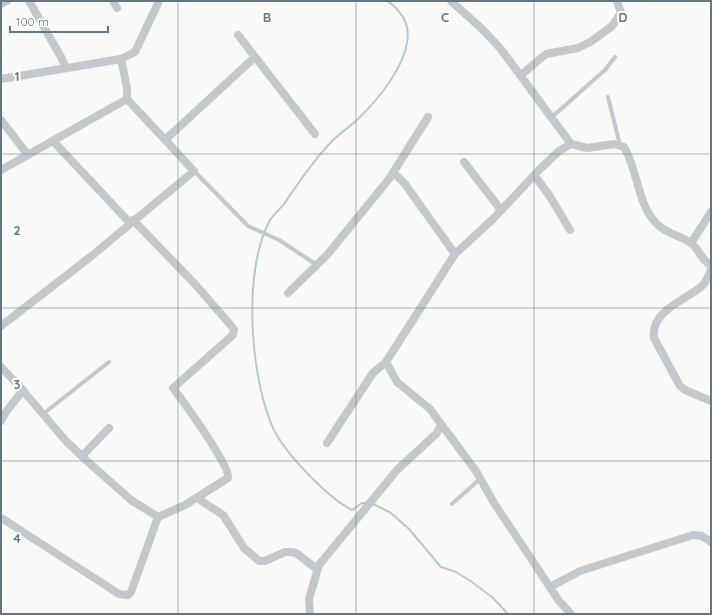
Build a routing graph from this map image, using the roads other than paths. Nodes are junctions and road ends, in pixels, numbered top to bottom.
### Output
1 (7, 1) edge
2 (29, 1) edge
3 (159, 1) edge
4 (451, 1) edge
5 (617, 1) edge
6 (1, 4) edge
7 (238, 35) dead end
8 (255, 57) junction
9 (615, 57) dead end
10 (122, 59) junction
11 (66, 68) junction
12 (521, 75) junction
13 (1, 79) edge
14 (608, 97) dead end
15 (127, 99) junction
16 (428, 117) dead end
17 (552, 117) junction
18 (1, 120) edge
19 (563, 131) junction
20 (315, 134) dead end
21 (166, 139) junction
22 (53, 141) junction
23 (571, 144) junction
24 (620, 145) junction
25 (559, 151) junction
26 (28, 155) junction
27 (464, 162) dead end
28 (1, 170) edge
29 (194, 171) junction
30 (394, 173) junction
31 (534, 175) junction
32 (501, 210) junction
33 (711, 212) edge
34 (132, 222) junction
35 (570, 230) dead end
36 (691, 243) junction
37 (456, 254) junction
38 (317, 265) junction
39 (711, 265) edge
40 (711, 269) edge
41 (288, 293) dead end
42 (1, 326) edge
43 (109, 362) dead end
44 (386, 362) junction
45 (1, 367) edge
46 (23, 390) junction
47 (711, 402) edge
48 (44, 414) junction
49 (1, 420) edge
50 (441, 424) junction
51 (109, 428) dead end
52 (327, 443) dead end
53 (82, 456) junction
54 (481, 478) junction
55 (197, 498) junction
56 (452, 504) dead end
57 (158, 517) junction
58 (3, 519) dead end
59 (711, 542) edge
60 (317, 569) junction
61 (550, 587) junction
62 (310, 614) edge
63 (571, 614) edge

1 - 6 street
2 - 11 street
3 - 10 street
4 - 12 street
5 - 12 street
7 - 8 street
8 - 20 street
8 - 21 street
9 - 17 lane
10 - 11 street
10 - 15 street
11 - 13 street
12 - 17 street
14 - 24 lane
15 - 21 street
15 - 22 street
16 - 30 street
17 - 19 street
18 - 26 street
19 - 23 street
19 - 25 street
21 - 29 street
22 - 26 street
22 - 34 street
23 - 24 street
23 - 25 street
24 - 36 street
25 - 31 street
26 - 28 street
27 - 32 street
29 - 34 street
29 - 38 lane
30 - 37 street
30 - 38 street
31 - 32 street
31 - 35 street
32 - 37 street
33 - 36 street
34 - 42 street
34 - 55 street
36 - 39 street
37 - 44 street
38 - 41 street
40 - 47 street
43 - 48 lane
44 - 50 street
44 - 52 street
45 - 46 street
46 - 48 street
46 - 49 street
48 - 53 street
50 - 54 street
50 - 60 street
51 - 53 street
53 - 57 street
54 - 56 lane
54 - 61 street
55 - 57 street
55 - 60 street
57 - 58 street
59 - 61 street
60 - 62 street
61 - 63 street

